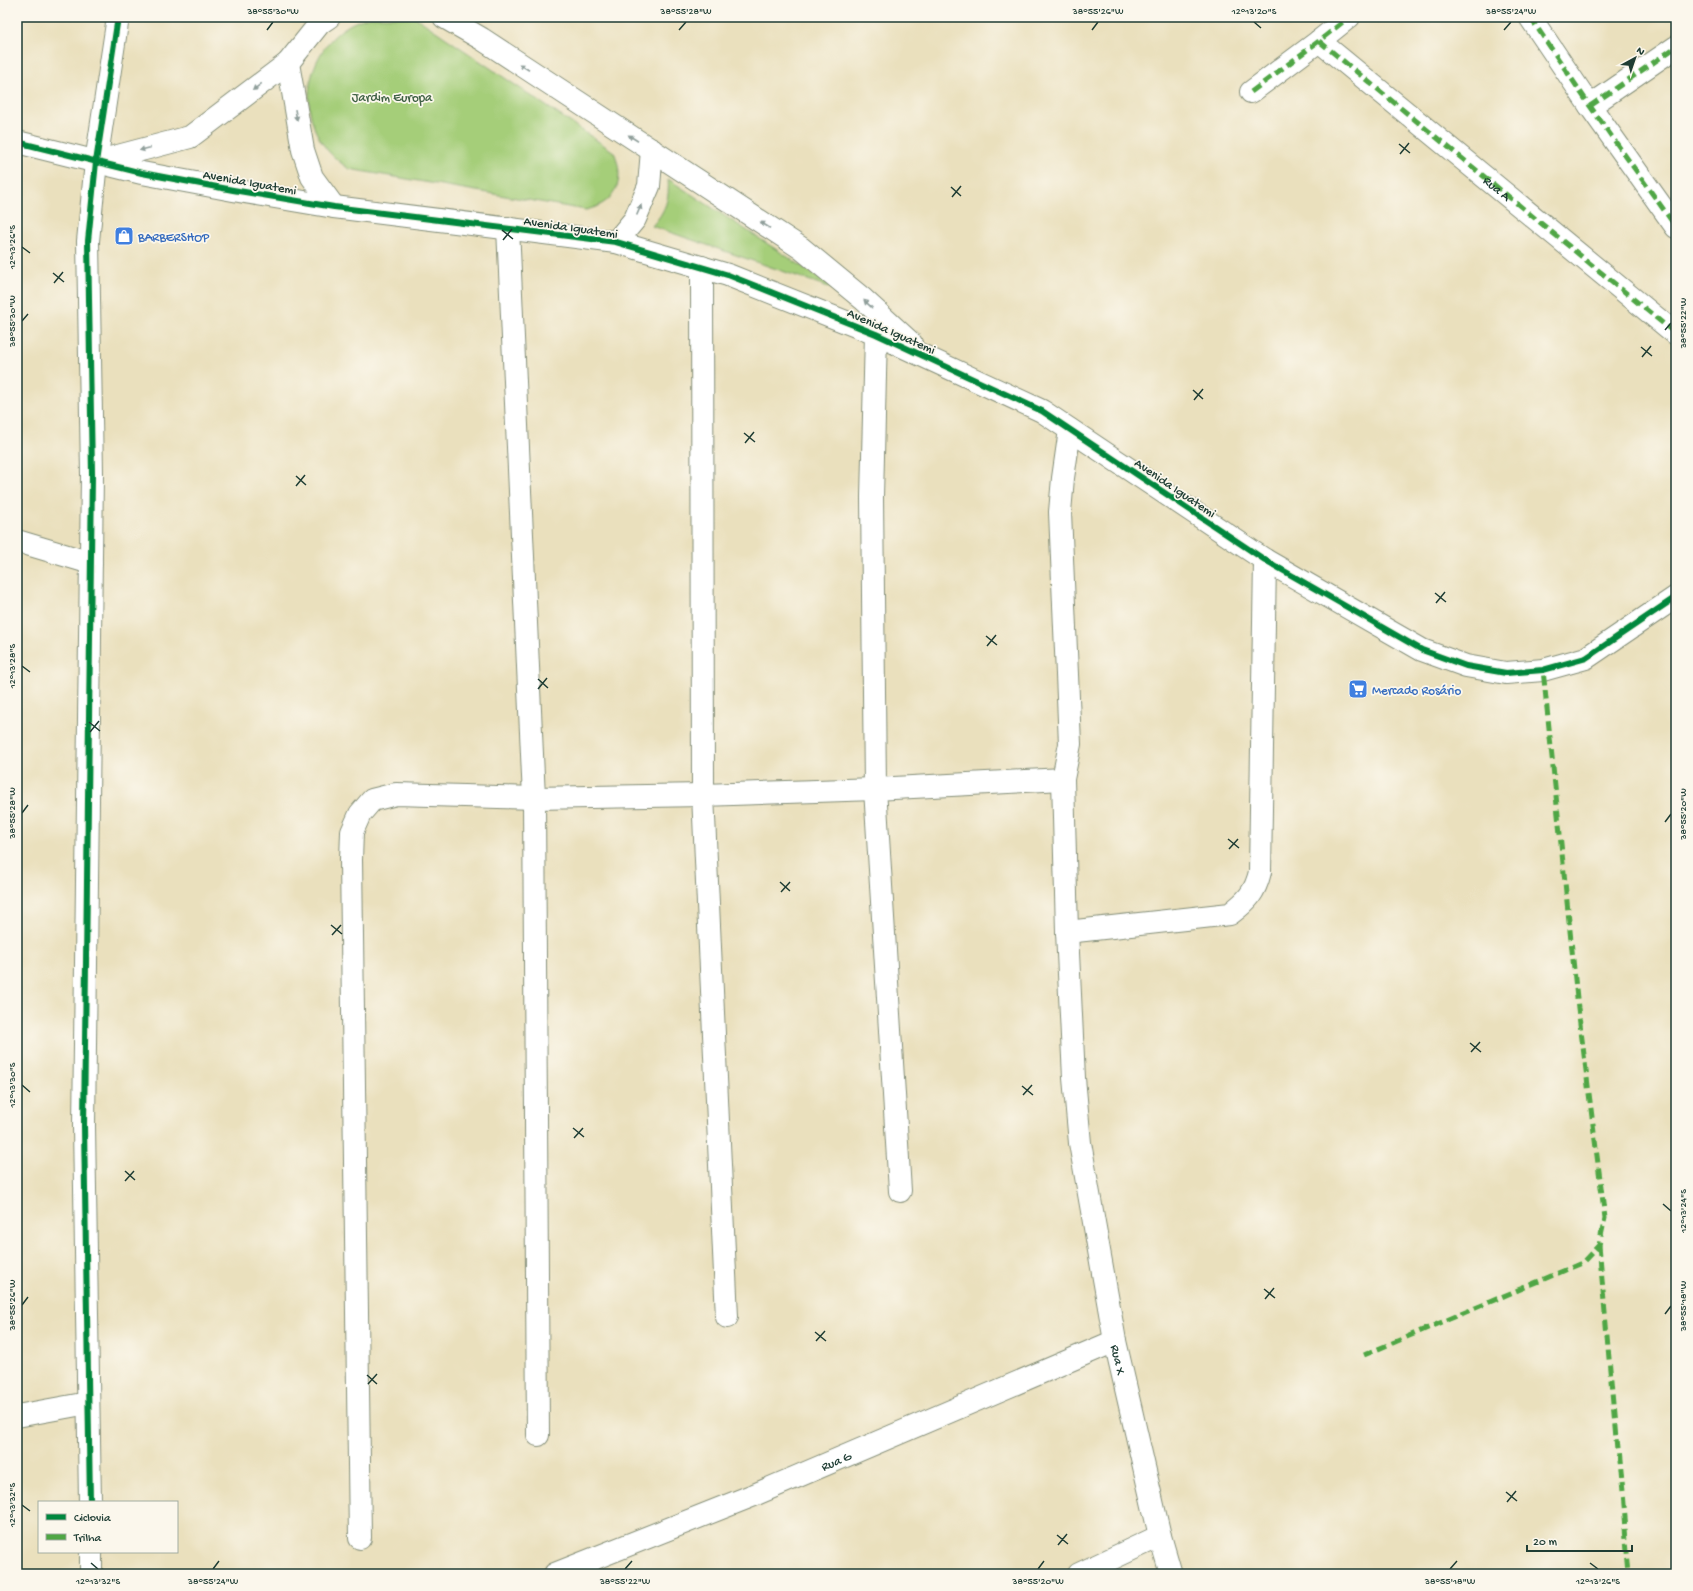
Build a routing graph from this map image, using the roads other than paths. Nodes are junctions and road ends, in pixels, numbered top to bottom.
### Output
1 (118, 17) edge
2 (444, 17) edge
3 (478, 17) edge
4 (1349, 17) edge
5 (1530, 17) edge
6 (324, 19) edge
7 (482, 39) junction
8 (1320, 41) junction
9 (1676, 47) edge
10 (288, 63) junction
11 (1251, 92) dead end
12 (1590, 106) junction
13 (17, 142) edge
14 (652, 150) junction
15 (96, 162) junction
16 (334, 207) junction
17 (1676, 227) edge
18 (508, 228) junction
19 (616, 242) junction
20 (702, 267) junction
21 (876, 334) junction
22 (1676, 334) edge
23 (928, 358) junction
24 (1070, 430) junction
25 (17, 541) edge
26 (1265, 560) junction
27 (91, 563) junction
28 (1676, 597) edge
29 (1063, 778) junction
30 (875, 789) junction
31 (703, 795) junction
32 (534, 798) junction
33 (1067, 932) junction
34 (900, 1191) dead end
35 (727, 1317) dead end
36 (1115, 1341) junction
37 (88, 1403) junction
38 (17, 1416) edge
39 (538, 1435) dead end
40 (90, 1501) edge
41 (1160, 1536) junction
42 (360, 1538) dead end
43 (91, 1553) edge
44 (91, 1574) edge
45 (555, 1574) edge
46 (1079, 1574) edge
47 (1171, 1574) edge

1 - 15 street
2 - 7 street
3 - 7 street
4 - 8 street
5 - 12 street
6 - 10 street
14 -> 7 street
8 - 11 street
8 - 22 street, Rua A
9 - 12 street
10 -> 15 street
10 -> 16 street
12 - 17 street
13 - 15 street, Avenida Iguatemi
19 -> 14 street
23 -> 14 street
15 - 16 street, Avenida Iguatemi
15 - 27 street
16 - 18 street, Avenida Iguatemi
18 - 19 street, Avenida Iguatemi
18 - 32 street
19 - 20 street, Avenida Iguatemi
20 - 21 street, Avenida Iguatemi
20 - 31 street
21 - 23 street, Avenida Iguatemi
21 - 30 street
23 - 24 street, Avenida Iguatemi
24 - 26 street, Avenida Iguatemi
24 - 29 street, Rua X
25 - 27 street
26 - 28 street, Avenida Iguatemi
26 - 33 street
27 - 37 street
29 - 30 street
29 - 33 street, Rua X
30 - 31 street
30 - 34 street
31 - 32 street
31 - 35 street
32 - 39 street
32 - 42 street
33 - 36 street, Rua X
36 - 41 street, Rua X
36 - 45 street, Rua G
37 - 38 street
37 - 40 street
41 - 46 street
41 - 47 street, Rua X
43 - 44 street

